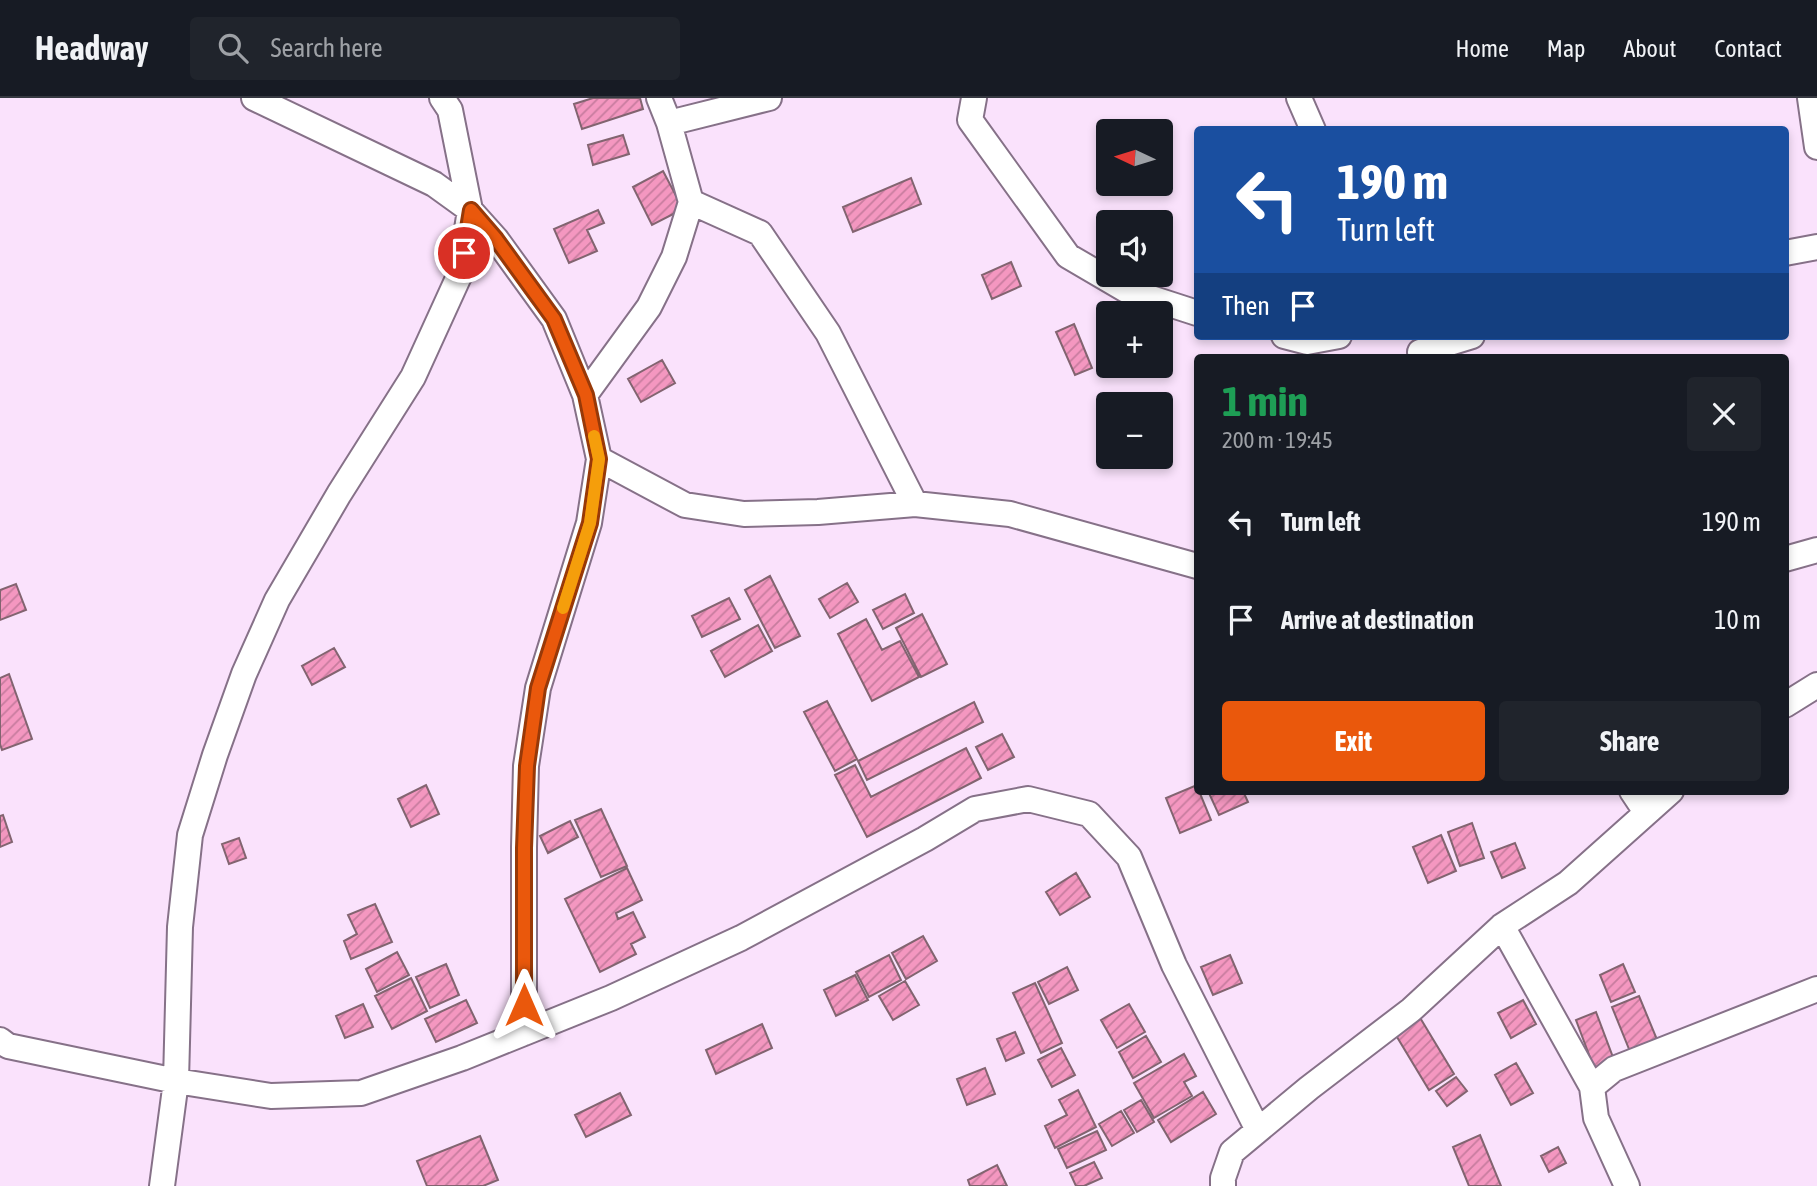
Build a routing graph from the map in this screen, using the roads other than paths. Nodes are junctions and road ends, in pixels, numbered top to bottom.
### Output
1 (254, 98) edge
2 (442, 98) edge
3 (659, 98) edge
4 (769, 98) edge
5 (974, 98) edge
6 (1299, 98) edge
7 (1810, 98) edge
8 (669, 123) junction
9 (1311, 126) edge
10 (1817, 147) edge
11 (691, 202) junction
12 (471, 210) junction
13 (1817, 247) edge
14 (1789, 252) edge
15 (1194, 312) edge
16 (1454, 340) edge
17 (1418, 348) edge
18 (586, 395) junction
19 (599, 459) junction
20 (915, 504) junction
21 (1817, 550) edge
22 (1789, 558) edge
23 (1194, 565) edge
24 (1817, 685) edge
25 (1789, 702) edge
26 (1635, 795) edge
27 (1666, 795) edge
28 (1646, 812) junction
29 (1502, 926) junction
30 (1817, 989) edge
31 (524, 1032) junction
32 (0, 1040) edge
33 (176, 1081) junction
34 (1592, 1087) junction
35 (1258, 1130) junction
36 (162, 1186) edge
37 (1223, 1186) edge
38 (1628, 1186) edge

1 - 12 street
2 - 12 street
3 - 8 street
4 - 8 street
5 - 15 street
6 - 9 street
7 - 10 street
8 - 11 street
11 - 18 street
11 - 20 street
12 - 18 street
12 - 33 street
13 - 14 street
16 - 17 street
18 - 19 street
19 - 20 street
19 - 31 street
20 - 23 street
21 - 22 street
24 - 25 street
26 - 28 street
27 - 28 street
28 - 29 street
29 - 34 street
29 - 35 street
30 - 34 street
31 - 33 street
31 - 35 street
32 - 33 street
33 - 36 street
34 - 38 street
35 - 37 street

